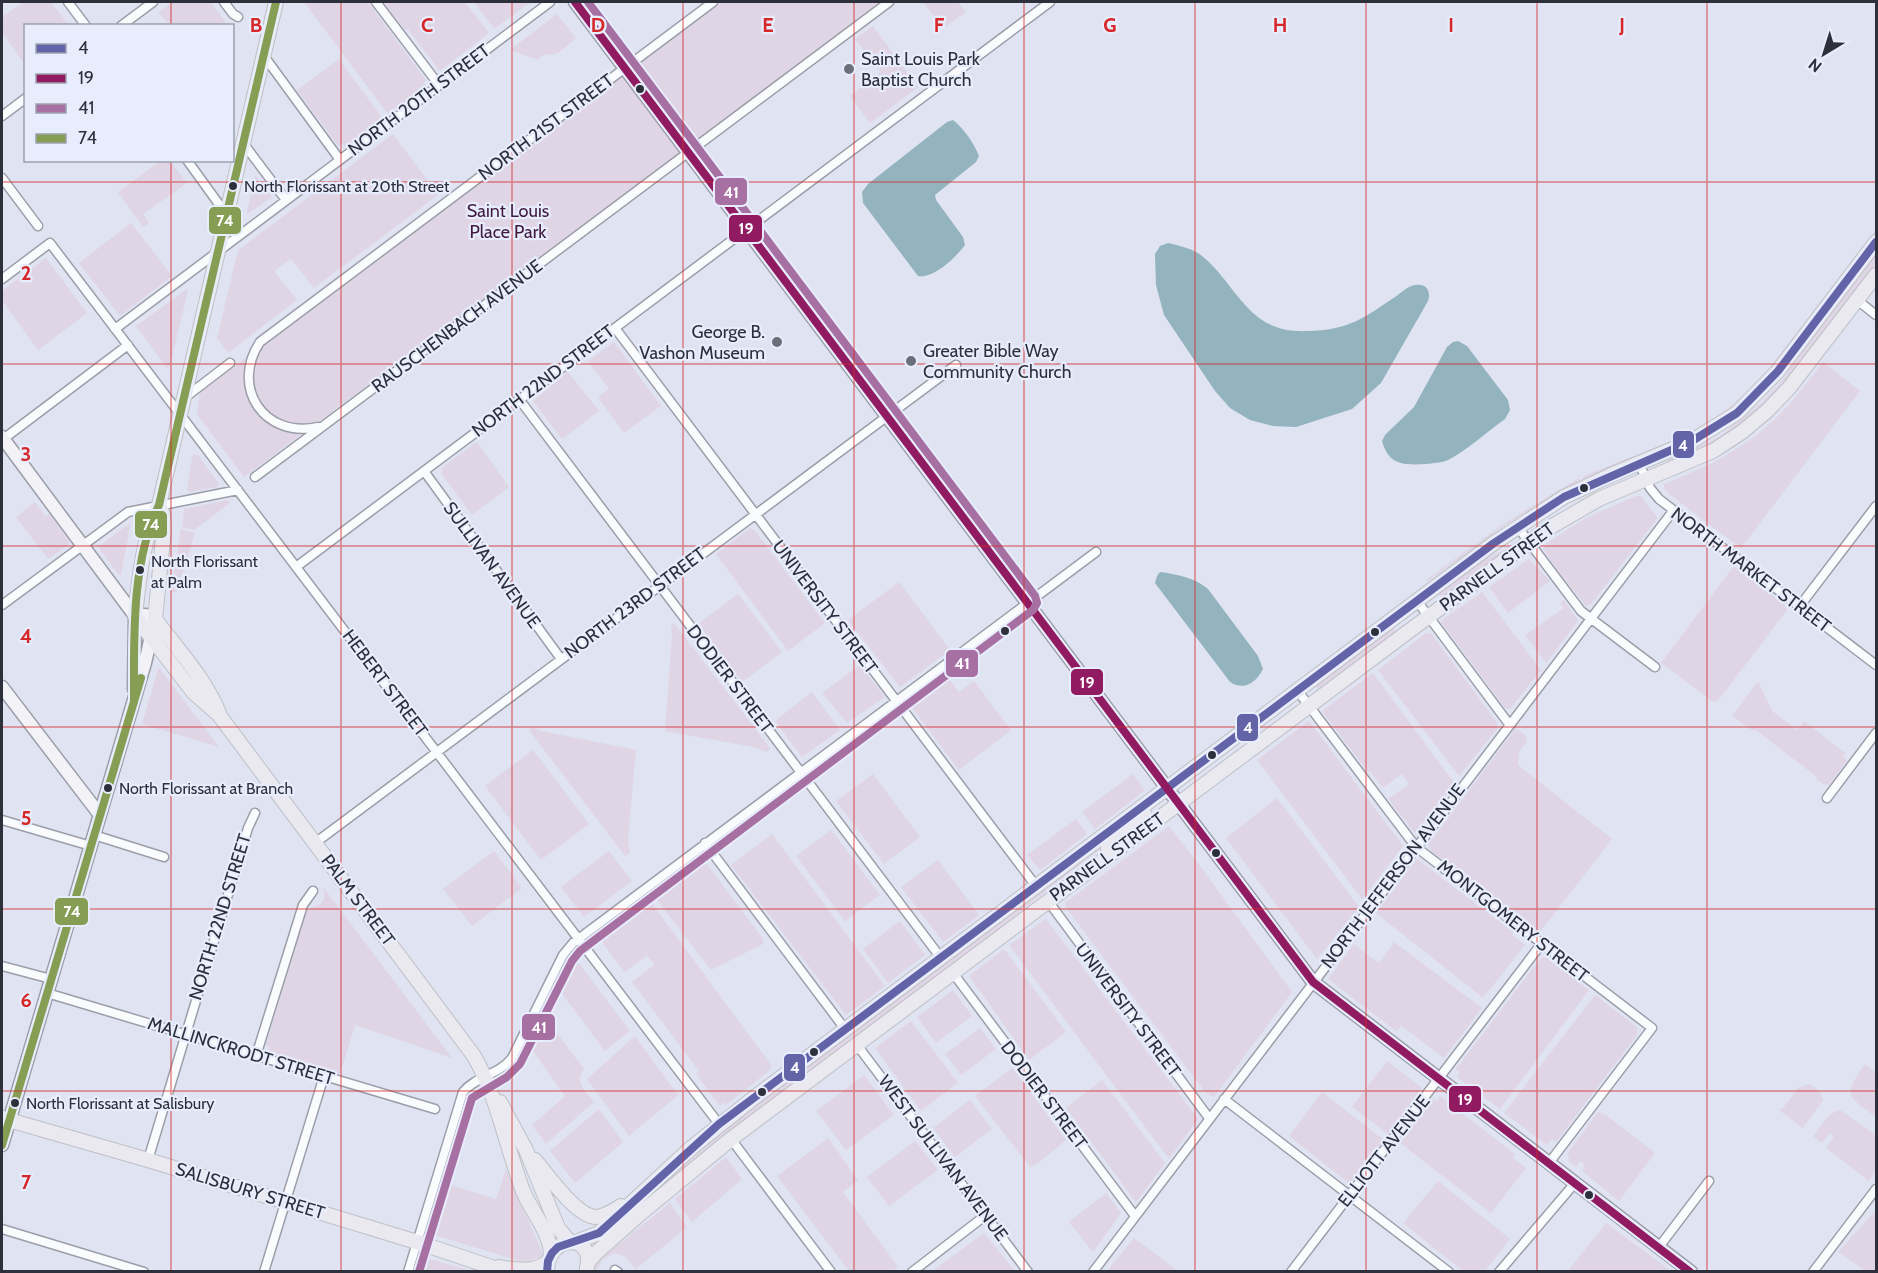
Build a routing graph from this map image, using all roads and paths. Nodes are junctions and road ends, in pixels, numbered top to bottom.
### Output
1 (68, 2) edge
2 (153, 2) edge
3 (224, 2) edge
4 (276, 2) edge
5 (376, 2) edge
6 (550, 2) edge
7 (575, 2) edge
8 (713, 2) edge
9 (889, 2) edge
10 (1050, 2) edge
11 (238, 17) dead end
12 (84, 24) edge
13 (124, 24) edge
14 (264, 56) junction
15 (625, 67) junction
16 (439, 85) junction
17 (24, 100) edge
18 (2, 116) edge
19 (243, 143) junction
20 (688, 152) junction
21 (340, 160) junction
22 (188, 162) edge
23 (2, 178) edge
24 (286, 200) junction
25 (226, 214) junction
26 (38, 226) dead end
27 (746, 229) junction
28 (1876, 242) edge
29 (218, 252) junction
30 (1876, 275) edge
31 (2, 279) edge
32 (1857, 300) junction
33 (1876, 315) edge
34 (615, 328) junction
35 (115, 329) junction
36 (128, 345) junction
37 (230, 363) dead end
38 (956, 365) dead end
39 (519, 399) junction
40 (181, 406) junction
41 (886, 416) junction
42 (324, 425) junction
43 (2, 439) edge
44 (1639, 463) junction
45 (424, 471) junction
46 (255, 477) dead end
47 (1646, 481) junction
48 (238, 490) junction
49 (159, 505) junction
50 (1876, 506) edge
51 (1673, 511) junction
52 (755, 514) junction
53 (1517, 526) junction
54 (1529, 543) junction
55 (82, 544) junction
56 (1096, 552) dead end
57 (296, 567) junction
58 (659, 585) junction
59 (1417, 601) junction
60 (1027, 602) junction
61 (2, 605) edge
62 (1799, 607) junction
63 (135, 616) junction
64 (1428, 617) junction
65 (154, 619) junction
66 (1591, 619) junction
67 (151, 637) junction
68 (561, 659) junction
69 (1876, 665) edge
70 (1655, 667) dead end
71 (2, 687) edge
72 (1297, 690) junction
73 (895, 701) junction
74 (134, 702) junction
75 (1309, 706) junction
76 (219, 715) junction
77 (1509, 724) junction
78 (1876, 733) edge
79 (437, 752) junction
80 (801, 772) junction
81 (1167, 789) junction
82 (1827, 798) dead end
83 (1179, 804) junction
84 (255, 813) dead end
85 (100, 815) junction
86 (2, 820) edge
87 (93, 840) junction
88 (315, 843) junction
89 (705, 843) junction
90 (1416, 846) junction
91 (164, 857) dead end
92 (1084, 874) junction
93 (1036, 886) junction
94 (314, 891) dead end
95 (1048, 901) junction
96 (578, 938) junction
97 (1542, 944) junction
98 (942, 958) junction
99 (2, 966) edge
100 (953, 973) junction
101 (51, 979) junction
102 (1313, 982) junction
103 (47, 993) junction
104 (845, 1029) junction
105 (184, 1034) junction
106 (857, 1045) junction
107 (256, 1056) junction
108 (324, 1076) junction
109 (1439, 1080) junction
110 (488, 1083) junction
111 (1224, 1099) junction
112 (435, 1109) dead end
113 (1209, 1118) junction
114 (5, 1119) edge
115 (719, 1124) junction
116 (731, 1139) junction
117 (2, 1145) edge
118 (526, 1150) junction
119 (148, 1160) junction
120 (1549, 1163) junction
121 (1709, 1181) dead end
122 (1575, 1183) junction
123 (647, 1188) junction
124 (1875, 1193) edge
125 (1348, 1196) junction
126 (285, 1202) junction
127 (986, 1215) junction
128 (1135, 1216) junction
129 (2, 1229) edge
130 (417, 1242) junction
131 (572, 1242) junction
132 (1659, 1247) junction
133 (548, 1262) edge
134 (587, 1267) edge
135 (501, 1269) edge
136 (144, 1272) edge
137 (264, 1272) edge
138 (408, 1272) edge
139 (831, 1272) edge
140 (912, 1272) edge
141 (1028, 1272) edge
142 (1093, 1272) edge
143 (1291, 1272) edge
144 (1449, 1272) edge
145 (1499, 1272) edge
146 (1691, 1272) edge
147 (1813, 1272) edge

1 - 12 street
2 - 13 street
3 - 11 street
4 - 14 main road
5 - 16 street
6 - 16 street, NORTH 20TH STREET
7 - 15 street
8 - 15 street, NORTH 21ST STREET
9 - 20 street, RAUSCHENBACH AVENUE
10 - 27 street, NORTH 22ND STREET
14 - 19 main road
14 - 21 street
15 - 20 street
15 - 42 street, NORTH 21ST STREET
16 - 21 street, NORTH 20TH STREET
17 - 18 street
19 - 24 street
19 - 25 main road
20 - 27 street
20 - 42 street, RAUSCHENBACH AVENUE
21 - 24 street, NORTH 20TH STREET
22 - 25 street
23 - 26 street
24 - 29 street, NORTH 20TH STREET
25 - 29 main road
27 - 34 street, NORTH 22ND STREET
27 - 41 street
28 - 44 main road
29 - 35 street, NORTH 20TH STREET
29 - 40 main road
30 - 32 main road
31 - 35 street, HEBERT STREET
32 - 33 street
32 - 47 main road
34 - 39 street, NORTH 22ND STREET
34 - 52 street, UNIVERSITY STREET
35 - 36 street, HEBERT STREET
36 - 40 street, HEBERT STREET
36 - 43 street
37 - 40 street
38 - 41 street, NORTH 23RD STREET
39 - 45 street, NORTH 22ND STREET
39 - 58 street, DODIER STREET
40 - 48 street, HEBERT STREET
40 - 49 main road
41 - 52 street, NORTH 23RD STREET
41 - 60 street
42 - 46 street, RAUSCHENBACH AVENUE
43 - 55 street, PALM STREET
44 - 47 street, NORTH MARKET STREET
44 - 53 main road, PARNELL STREET
45 - 57 street, NORTH 22ND STREET
45 - 68 street, SULLIVAN AVENUE
47 - 51 street, NORTH MARKET STREET
47 - 54 main road, PARNELL STREET
48 - 49 street
48 - 57 street, HEBERT STREET
49 - 55 street
49 - 63 main road
49 - 65 main road
50 - 62 street
51 - 62 street, NORTH MARKET STREET
51 - 66 street, NORTH JEFFERSON AVENUE
52 - 58 street, NORTH 23RD STREET
52 - 73 street, UNIVERSITY STREET
53 - 54 street
53 - 59 main road, PARNELL STREET
54 - 64 main road, PARNELL STREET
54 - 66 street
55 - 61 street
55 - 63 street, PALM STREET
56 - 60 street
57 - 79 street, HEBERT STREET
58 - 68 street, NORTH 23RD STREET
58 - 80 street, DODIER STREET
59 - 64 street
59 - 72 main road, PARNELL STREET
60 - 73 street
60 - 81 street
62 - 69 street, NORTH MARKET STREET
63 - 65 street
63 - 67 main road, PALM STREET
63 - 74 street
64 - 75 main road, PARNELL STREET
64 - 77 street
65 - 67 street
65 - 76 main road, PALM STREET
66 - 70 street
66 - 77 street, NORTH JEFFERSON AVENUE
67 - 74 street
67 - 76 main road, PALM STREET
68 - 79 street, NORTH 23RD STREET
71 - 85 street
72 - 75 street, MONTGOMERY STREET
72 - 81 main road, PARNELL STREET
73 - 80 street
73 - 93 street, UNIVERSITY STREET
74 - 85 street
75 - 83 main road, PARNELL STREET
75 - 90 street, MONTGOMERY STREET
76 - 88 main road, PALM STREET
77 - 90 street, NORTH JEFFERSON AVENUE
78 - 82 street
79 - 88 street, NORTH 23RD STREET
79 - 96 street, HEBERT STREET
80 - 89 street
80 - 98 street, DODIER STREET
81 - 83 street
81 - 92 main road
81 - 93 main road, PARNELL STREET
83 - 92 main road, PARNELL STREET
83 - 102 street
84 - 105 street, NORTH 22ND STREET
85 - 87 street
86 - 87 street
87 - 91 street
87 - 101 street
88 - 110 main road, PALM STREET
89 - 96 street
89 - 104 street
90 - 97 street, MONTGOMERY STREET
90 - 102 street, NORTH JEFFERSON AVENUE
92 - 95 main road, PARNELL STREET
93 - 98 main road, PARNELL STREET
94 - 107 street
95 - 100 main road, PARNELL STREET
95 - 113 street, UNIVERSITY STREET
96 - 110 street
96 - 115 street, HEBERT STREET
97 - 109 street, ELLIOTT AVENUE
97 - 120 street, MONTGOMERY STREET
98 - 104 main road, PARNELL STREET
99 - 101 street
100 - 106 main road, PARNELL STREET
100 - 128 street, DODIER STREET
101 - 103 street
102 - 109 street
102 - 111 street, NORTH JEFFERSON AVENUE
103 - 105 street, MALLINCKRODT STREET
103 - 114 street
104 - 115 main road, PARNELL STREET
105 - 107 street, MALLINCKRODT STREET
105 - 119 street, NORTH 22ND STREET
106 - 116 main road, PARNELL STREET
106 - 127 street, WEST SULLIVAN AVENUE
107 - 108 street, MALLINCKRODT STREET
108 - 112 street, MALLINCKRODT STREET
108 - 126 street
109 - 120 street
109 - 125 street, ELLIOTT AVENUE
110 - 118 main road
110 - 130 street
110 - 133 main road
111 - 113 street, NORTH JEFFERSON AVENUE
111 - 125 street
113 - 128 street, NORTH JEFFERSON AVENUE
114 - 117 street
114 - 119 main road, SALISBURY STREET
115 - 123 main road, PARNELL STREET
116 - 134 main road, PARNELL STREET
116 - 139 street
118 - 123 main road
118 - 131 main road
119 - 126 main road, SALISBURY STREET
120 - 122 street
121 - 132 street
122 - 132 street
122 - 145 street
123 - 131 main road, PARNELL STREET
124 - 147 street
125 - 143 street, ELLIOTT AVENUE
125 - 144 street
126 - 130 main road, SALISBURY STREET
126 - 137 street
127 - 140 street
127 - 141 street, WEST SULLIVAN AVENUE
128 - 142 street, NORTH JEFFERSON AVENUE
129 - 136 street
130 - 135 main road, SALISBURY STREET
130 - 138 street
131 - 133 main road, PARNELL STREET
131 - 134 main road
132 - 146 street
133 - 135 main road, SALISBURY STREET

